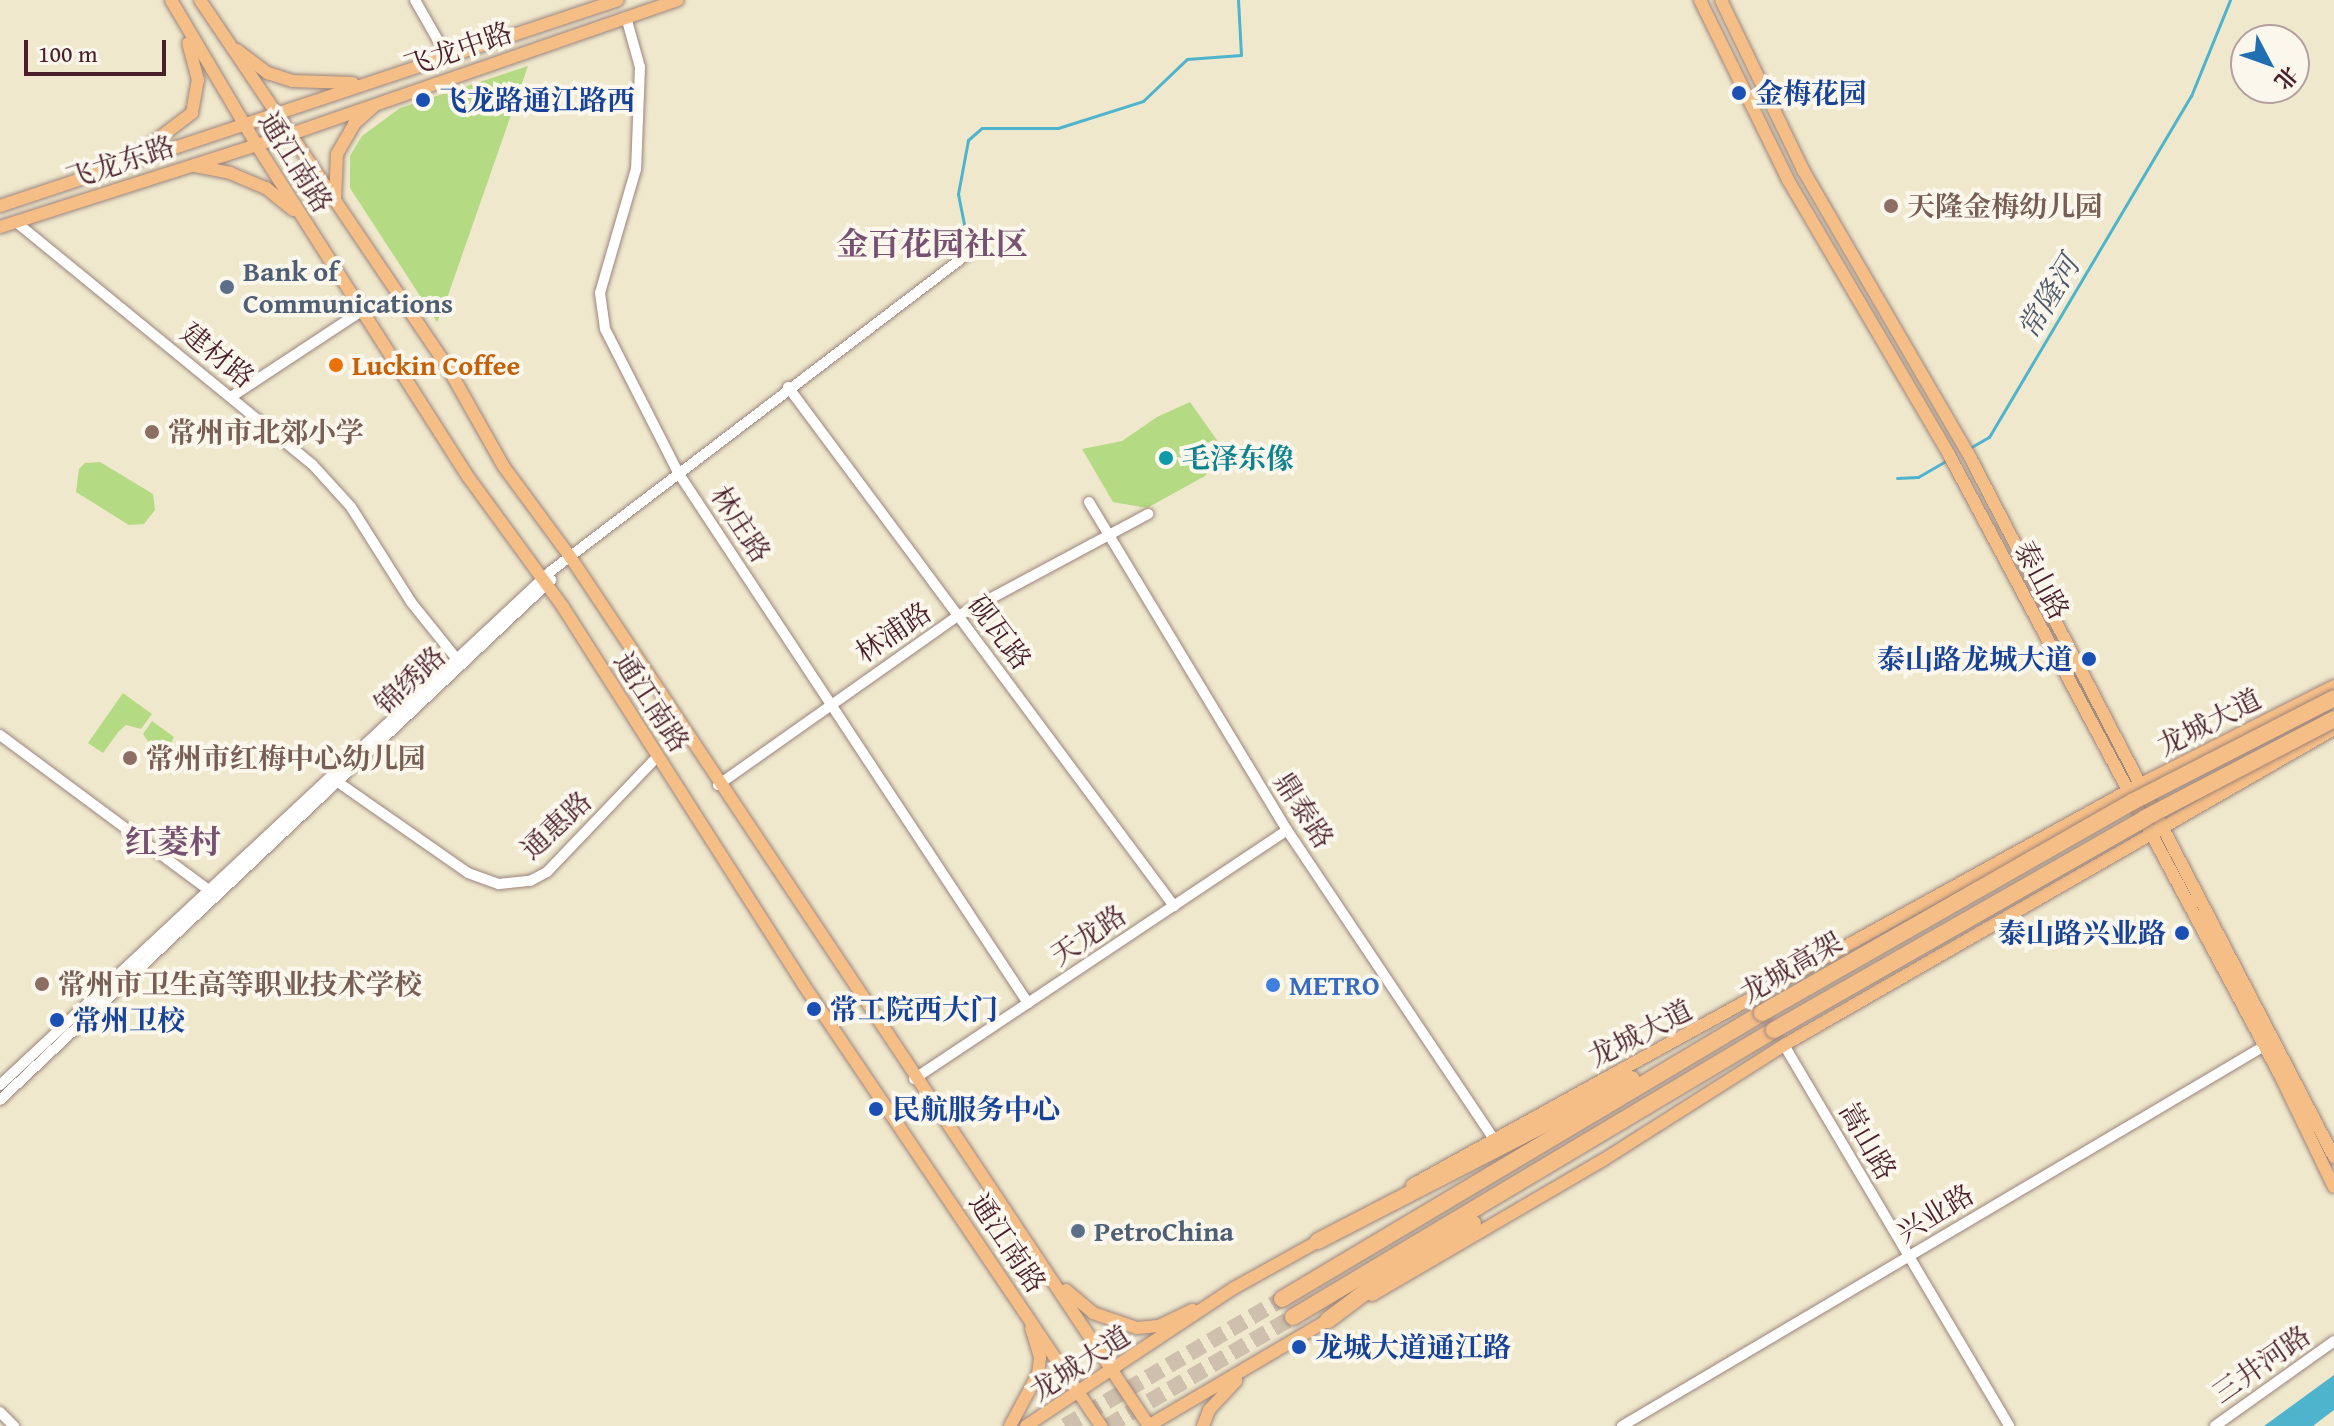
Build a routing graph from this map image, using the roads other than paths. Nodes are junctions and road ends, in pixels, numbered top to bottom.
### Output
1 (200, 0) edge
2 (415, 0) edge
3 (618, 0) edge
4 (677, 0) edge
5 (1694, 0) edge
6 (1700, 0) edge
7 (1722, 1) edge
8 (172, 3) edge
9 (626, 17) junction
10 (1709, 17) junction
11 (223, 38) junction
12 (447, 56) junction
13 (365, 82) junction
14 (381, 100) junction
15 (276, 116) junction
16 (243, 124) junction
17 (291, 134) junction
18 (256, 144) junction
19 (188, 165) junction
20 (116, 167) junction
21 (335, 201) junction
22 (0, 206) edge
23 (302, 218) junction
24 (16, 222) junction
25 (0, 227) edge
26 (970, 252) dead end
27 (363, 310) junction
28 (788, 387) junction
29 (231, 397) junction
30 (679, 474) junction
31 (1089, 502) dead end
32 (1148, 514) dead end
33 (1106, 536) junction
34 (571, 558) junction
35 (545, 581) junction
36 (958, 616) junction
37 (456, 658) junction
38 (2334, 686) edge
39 (2334, 698) edge
40 (830, 703) junction
41 (2334, 719) edge
42 (2334, 729) edge
43 (0, 735) edge
44 (658, 756) junction
45 (333, 779) junction
46 (718, 785) junction
47 (2132, 789) junction
48 (1287, 830) junction
49 (2154, 830) junction
50 (208, 889) junction
51 (218, 896) junction
52 (1174, 906) junction
53 (1028, 1003) junction
54 (1762, 1013) junction
55 (1779, 1038) junction
56 (2268, 1044) junction
57 (914, 1079) junction
58 (0, 1085) edge
59 (0, 1100) edge
60 (1492, 1136) junction
61 (2334, 1157) edge
62 (2334, 1187) edge
63 (1318, 1241) junction
64 (1909, 1257) junction
65 (1039, 1262) junction
66 (1234, 1288) junction
67 (1010, 1290) junction
68 (1282, 1299) tunnel mouth
69 (1293, 1317) tunnel mouth
70 (1328, 1320) joint
71 (2334, 1341) edge
72 (1249, 1368) junction
73 (1115, 1370) junction
74 (1081, 1392) junction
75 (0, 1412) edge
76 (14, 1426) edge
77 (1010, 1426) edge
78 (1026, 1426) edge
79 (1101, 1426) edge
80 (1149, 1426) edge
81 (1203, 1426) edge
82 (1622, 1426) edge
83 (2009, 1426) edge
84 (2215, 1426) edge

1 - 11 main road, 通江南路
2 - 12 street
3 - 12 main road, 飞龙中路
4 - 9 main road, 飞龙中路
5 - 10 main road
6 - 10 main road, 泰山路
7 - 47 main road, 泰山路
8 - 16 main road, 通江南路
8 - 20 main road
9 - 14 main road, 飞龙中路
9 - 30 street, 林庄路
10 - 47 main road, 泰山路
11 - 13 main road
11 - 15 main road, 通江南路
12 - 13 main road, 飞龙中路
13 - 15 main road, 飞龙中路
14 - 17 main road, 飞龙中路
14 - 21 main road
15 - 16 main road, 飞龙中路
15 - 17 main road, 通江南路
16 - 18 main road, 通江南路
16 - 20 main road, 飞龙东路
17 - 18 main road, 飞龙中路
17 - 21 main road, 通江南路
18 - 19 main road, 飞龙东路
18 - 23 main road, 通江南路
19 - 23 main road
19 - 24 main road, 飞龙东路
20 - 22 main road, 飞龙东路
21 - 34 main road, 通江南路
23 - 27 main road, 通江南路
24 - 25 main road, 飞龙东路
24 - 29 street, 建材路
26 - 28 street, 锦绣路
27 - 29 street
27 - 35 main road, 通江南路
28 - 30 street, 锦绣路
28 - 36 street, 砚瓦路
29 - 37 street, 建材路
30 - 34 street, 锦绣路
30 - 40 street, 林庄路
31 - 33 street, 鼎泰路
32 - 33 street, 林浦路
33 - 36 street, 林浦路
33 - 48 street, 鼎泰路
34 - 35 street, 锦绣路
34 - 46 main road, 通江南路
35 - 37 street, 锦绣路
35 - 44 main road, 通江南路
35 - 45 street, 锦绣路
36 - 40 street, 林浦路
36 - 52 street, 砚瓦路
37 - 45 street, 锦绣路
38 - 47 main road, 龙城大道
39 - 54 highway, 龙城高架, bridge
40 - 46 street, 林浦路
40 - 53 street, 林庄路
41 - 55 highway, 龙城高架, bridge
42 - 49 main road
43 - 50 street
44 - 45 street, 通惠路
44 - 67 main road, 通江南路
45 - 50 street, 锦绣路
45 - 51 street, 锦绣路
46 - 57 main road, 通江南路
47 - 49 main road, 泰山路
47 - 60 main road, 龙城大道
48 - 52 street, 天龙路
48 - 60 street, 鼎泰路
49 - 55 main road
49 - 56 main road, 泰山路
50 - 51 street
50 - 58 street, 锦绣路
51 - 59 street, 锦绣路
52 - 53 street, 天龙路
53 - 57 street, 天龙路
54 - 63 highway
54 - 68 highway, 龙城高架
55 - 64 street, 嵩山路
55 - 69 highway, 龙城高架
55 - 70 highway
56 - 61 main road, 泰山路
56 - 62 main road, 泰山路
56 - 64 street, 兴业路
57 - 65 main road, 通江南路
60 - 63 main road, 龙城大道
63 - 66 main road, 龙城大道
64 - 82 street, 兴业路
64 - 83 street, 嵩山路
65 - 66 main road
65 - 73 main road, 通江南路
66 - 73 main road, 龙城大道
67 - 74 main road, 通江南路
67 - 77 main road
70 - 72 main road
71 - 84 street, 三井河路
72 - 80 main road
72 - 81 main road
73 - 74 main road, 龙城大道
73 - 80 main road, 通江南路
74 - 78 main road, 龙城大道
74 - 79 main road, 通江南路
75 - 76 street

